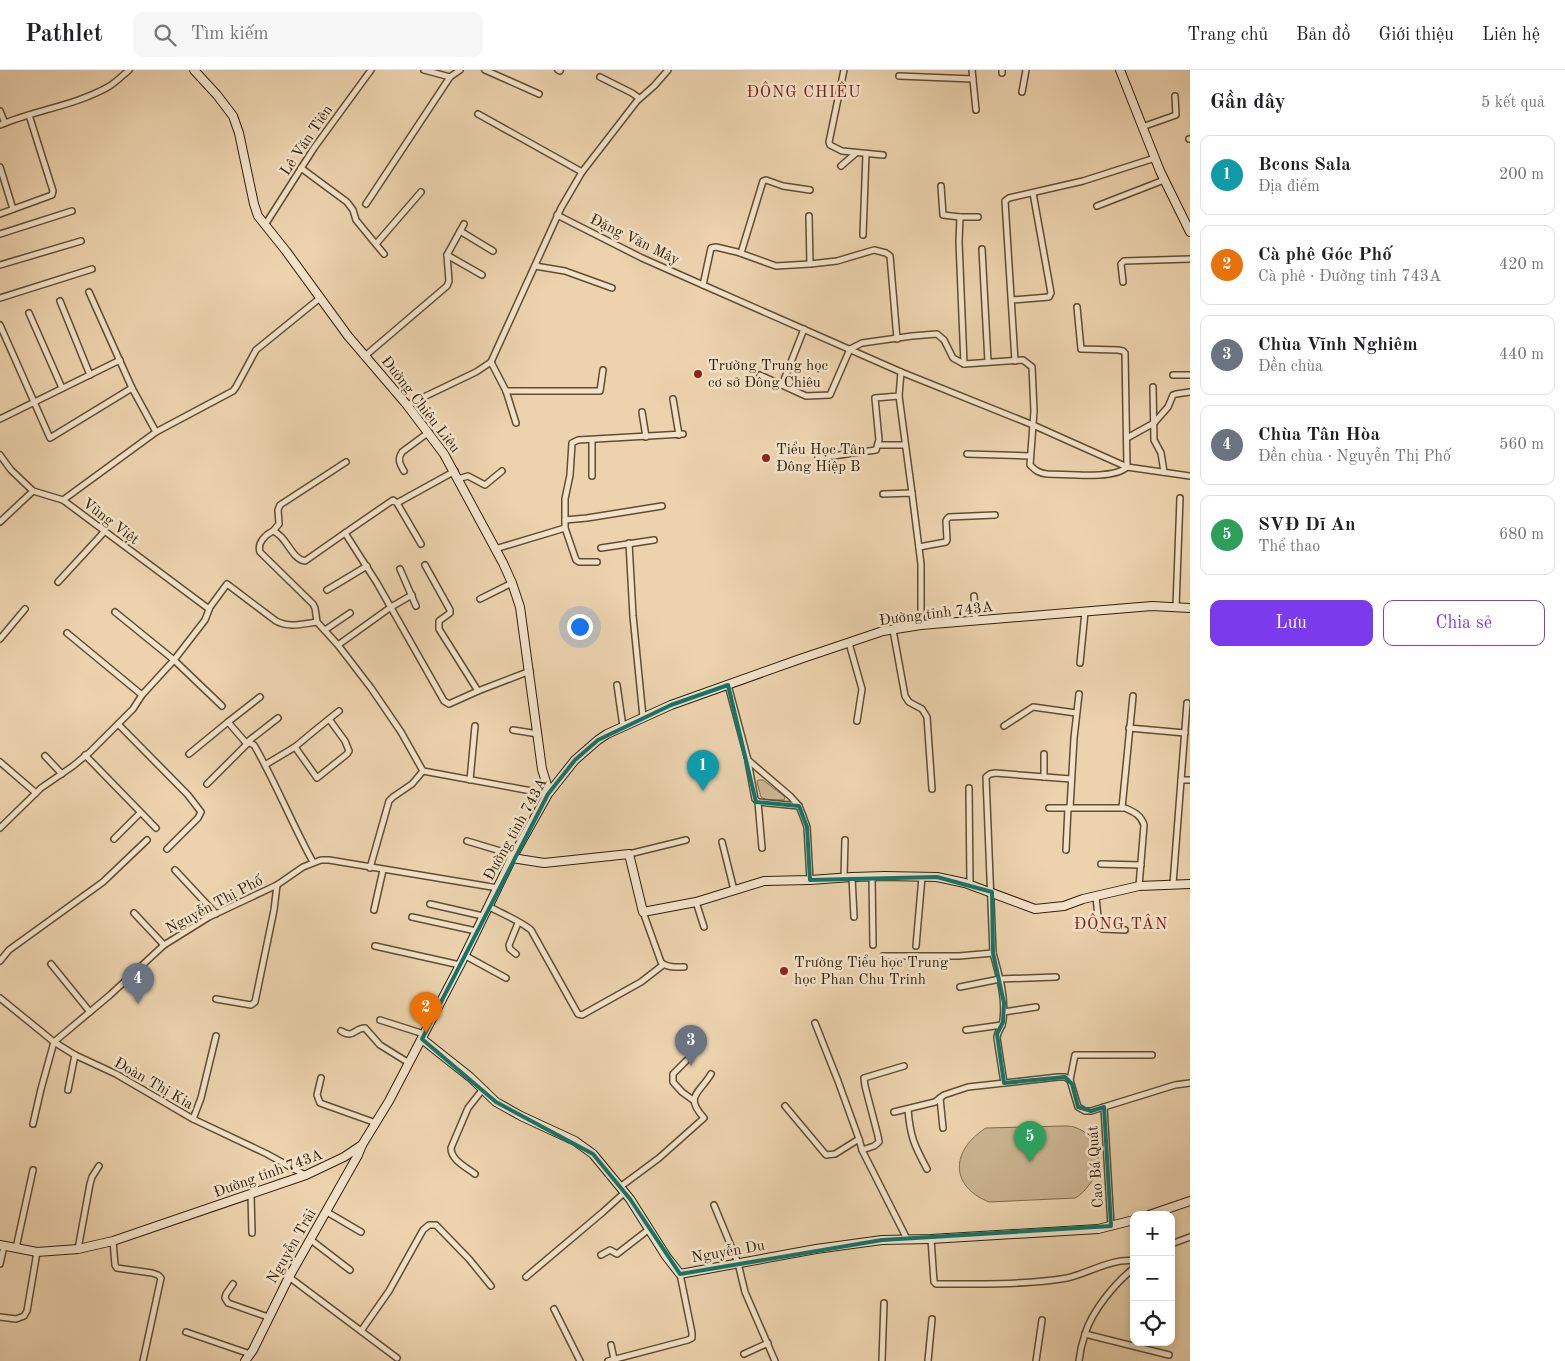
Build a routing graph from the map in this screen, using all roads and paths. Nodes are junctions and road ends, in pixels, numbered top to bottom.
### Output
1 (129, 70) edge
2 (194, 70) edge
3 (371, 70) edge
4 (424, 70) edge
5 (460, 70) edge
6 (485, 70) edge
7 (668, 70) edge
8 (844, 70) edge
9 (972, 70) edge
10 (1026, 70) edge
11 (1120, 70) edge
12 (899, 76) dead end
13 (450, 77) junction
14 (600, 77) dead end
15 (973, 79) junction
16 (1022, 92) dead end
17 (539, 94) dead end
18 (1175, 96) dead end
19 (639, 98) junction
20 (976, 110) dead end
21 (0, 111) edge
22 (478, 114) dead end
23 (29, 115) junction
24 (2, 124) edge
25 (1142, 127) junction
26 (856, 153) junction
27 (866, 154) junction
28 (883, 155) dead end
29 (1155, 158) junction
30 (840, 166) dead end
31 (0, 167) edge
32 (301, 168) junction
33 (582, 172) junction
34 (1164, 180) junction
35 (941, 186) dead end
36 (810, 190) dead end
37 (421, 192) dead end
38 (1033, 193) junction
39 (366, 204) dead end
40 (1097, 206) dead end
41 (13, 209) junction
42 (72, 211) dead end
43 (0, 214) edge
44 (557, 215) junction
45 (809, 216) dead end
46 (960, 217) junction
47 (978, 217) dead end
48 (464, 224) dead end
49 (265, 226) junction
50 (460, 231) junction
51 (1190, 232) edge
52 (0, 234) edge
53 (863, 235) dead end
54 (80, 241) dead end
55 (376, 244) junction
56 (982, 249) dead end
57 (493, 251) dead end
58 (741, 253) junction
59 (384, 254) dead end
60 (448, 255) junction
61 (1190, 259) edge
62 (810, 264) junction
63 (0, 265) edge
64 (535, 266) junction
65 (92, 270) dead end
66 (482, 275) dead end
67 (1123, 282) dead end
68 (703, 285) junction
69 (612, 288) dead end
70 (89, 292) dead end
71 (0, 298) edge
72 (320, 298) junction
73 (1012, 300) junction
74 (60, 301) dead end
75 (1076, 307) dead end
76 (28, 313) dead end
77 (0, 325) edge
78 (804, 329) junction
79 (897, 339) junction
80 (850, 349) junction
81 (365, 356) junction
82 (120, 360) junction
83 (1016, 361) junction
84 (491, 362) junction
85 (988, 362) junction
86 (964, 364) junction
87 (603, 370) dead end
88 (901, 372) junction
89 (90, 375) junction
90 (760, 375) dead end
91 (1173, 375) dead end
92 (1190, 375) edge
93 (782, 385) junction
94 (1153, 387) dead end
95 (62, 388) junction
96 (132, 388) junction
97 (506, 391) junction
98 (1190, 392) edge
99 (899, 396) junction
100 (673, 399) dead end
101 (34, 403) junction
102 (407, 405) junction
103 (642, 412) dead end
104 (0, 419) edge
105 (516, 423) dead end
106 (1154, 423) junction
107 (1033, 425) junction
108 (156, 432) junction
109 (429, 432) junction
110 (646, 437) junction
111 (1127, 438) junction
112 (592, 440) junction
113 (878, 445) junction
114 (906, 445) junction
115 (967, 454) dead end
116 (0, 455) edge
117 (1030, 456) junction
118 (818, 458) dead end
119 (346, 462) dead end
120 (1127, 467) junction
121 (502, 470) dead end
122 (404, 471) dead end
123 (454, 471) junction
124 (1164, 472) junction
125 (592, 476) dead end
126 (1190, 476) edge
127 (458, 479) junction
128 (33, 491) junction
129 (912, 493) junction
130 (883, 494) dead end
131 (1180, 498) dead end
132 (63, 500) junction
133 (397, 503) junction
134 (662, 506) dead end
135 (995, 515) dead end
136 (565, 520) junction
137 (0, 522) edge
138 (565, 528) junction
139 (105, 531) junction
140 (273, 531) junction
141 (345, 533) junction
142 (654, 540) dead end
143 (421, 544) dead end
144 (628, 544) junction
145 (919, 547) junction
146 (601, 548) dead end
147 (495, 549) junction
148 (597, 562) dead end
149 (425, 565) dead end
150 (367, 566) junction
151 (400, 569) dead end
152 (58, 582) dead end
153 (512, 583) junction
154 (327, 590) dead end
155 (412, 595) junction
156 (974, 596) dead end
157 (480, 599) dead end
158 (416, 606) dead end
159 (391, 607) junction
160 (1176, 607) junction
161 (1190, 608) edge
162 (25, 609) dead end
163 (209, 609) junction
164 (115, 612) dead end
165 (1085, 612) junction
166 (350, 613) dead end
167 (976, 621) junction
168 (317, 622) junction
169 (921, 625) junction
170 (325, 630) junction
171 (893, 630) junction
172 (67, 632) dead end
173 (0, 639) edge
174 (849, 643) junction
175 (338, 645) junction
176 (174, 660) junction
177 (1080, 663) dead end
178 (530, 671) junction
179 (617, 684) dead end
180 (728, 685) junction
181 (478, 691) junction
182 (1080, 694) dead end
183 (142, 696) junction
184 (1133, 696) dead end
185 (260, 697) dead end
186 (1187, 703) dead end
187 (222, 706) dead end
188 (339, 711) dead end
189 (1076, 712) junction
190 (643, 717) junction
191 (278, 718) dead end
192 (329, 719) junction
193 (857, 721) dead end
194 (228, 722) junction
195 (1188, 723) edge
196 (118, 724) junction
197 (476, 726) dead end
198 (1004, 726) dead end
199 (623, 727) junction
200 (1129, 728) junction
201 (512, 730) dead end
202 (1185, 733) junction
203 (538, 734) junction
204 (246, 744) junction
205 (295, 747) junction
206 (189, 754) dead end
207 (1044, 754) dead end
208 (85, 755) junction
209 (45, 756) dead end
210 (1183, 757) junction
211 (1190, 758) edge
212 (748, 760) junction
213 (0, 762) edge
214 (265, 765) junction
215 (423, 771) junction
216 (62, 774) junction
217 (1044, 777) junction
218 (1071, 779) junction
219 (470, 780) junction
220 (1181, 780) junction
221 (1190, 780) edge
222 (207, 784) dead end
223 (969, 788) dead end
224 (932, 789) dead end
225 (36, 793) junction
226 (548, 793) junction
227 (758, 802) junction
228 (799, 806) junction
229 (1049, 808) dead end
230 (1069, 808) junction
231 (1122, 808) junction
232 (140, 813) junction
233 (0, 828) edge
234 (156, 828) dead end
235 (114, 840) dead end
236 (147, 840) dead end
237 (686, 840) dead end
238 (845, 840) dead end
239 (467, 841) dead end
240 (722, 842) dead end
241 (762, 848) dead end
242 (167, 849) dead end
243 (1066, 850) dead end
244 (628, 854) junction
245 (513, 856) junction
246 (313, 862) junction
247 (1100, 864) dead end
248 (1141, 865) junction
249 (370, 868) junction
250 (175, 870) dead end
251 (383, 870) junction
252 (872, 876) junction
253 (848, 877) junction
254 (922, 877) junction
255 (810, 880) junction
256 (970, 884) junction
257 (1173, 884) junction
258 (1190, 884) edge
259 (277, 885) junction
260 (1139, 886) junction
261 (498, 888) junction
262 (734, 890) junction
263 (992, 892) junction
264 (1096, 896) junction
265 (696, 902) junction
266 (430, 904) dead end
267 (488, 906) junction
268 (374, 910) dead end
269 (643, 912) junction
270 (134, 913) dead end
271 (216, 914) junction
272 (483, 916) junction
273 (854, 917) dead end
274 (412, 918) dead end
275 (518, 923) junction
276 (704, 927) dead end
277 (1125, 930) dead end
278 (476, 931) junction
279 (164, 945) junction
280 (873, 945) dead end
281 (375, 946) dead end
282 (916, 946) dead end
283 (993, 953) junction
284 (516, 954) dead end
285 (464, 955) junction
286 (883, 956) dead end
287 (0, 961) edge
288 (52, 964) dead end
289 (460, 965) junction
290 (663, 965) junction
291 (684, 967) dead end
292 (1056, 976) dead end
293 (506, 978) dead end
294 (1000, 979) junction
295 (960, 987) dead end
296 (0, 998) edge
297 (216, 999) dead end
298 (1036, 1008) dead end
299 (90, 1012) junction
300 (1004, 1012) junction
301 (380, 1020) dead end
302 (815, 1023) dead end
303 (1002, 1025) junction
304 (966, 1030) dead end
305 (341, 1031) dead end
306 (216, 1036) dead end
307 (423, 1037) junction
308 (54, 1042) junction
309 (75, 1055) junction
310 (1152, 1055) dead end
311 (686, 1061) dead end
312 (409, 1063) junction
313 (904, 1066) dead end
314 (711, 1074) dead end
315 (322, 1078) dead end
316 (1070, 1080) junction
317 (1004, 1083) junction
318 (1190, 1083) edge
319 (483, 1089) junction
320 (68, 1090) dead end
321 (940, 1098) junction
322 (693, 1100) junction
323 (785, 1106) dead end
324 (1104, 1107) junction
325 (908, 1110) junction
326 (894, 1112) dead end
327 (193, 1119) junction
328 (376, 1123) junction
329 (33, 1124) dead end
330 (943, 1128) dead end
331 (859, 1139) junction
332 (362, 1145) junction
333 (862, 1150) junction
334 (99, 1166) dead end
335 (927, 1169) dead end
336 (33, 1170) dead end
337 (475, 1174) dead end
338 (306, 1175) junction
339 (622, 1190) junction
340 (251, 1195) junction
341 (1190, 1201) edge
342 (714, 1205) dead end
343 (1161, 1211) edge
344 (327, 1212) junction
345 (1130, 1221) edge
346 (1111, 1226) junction
347 (648, 1230) junction
348 (361, 1232) dead end
349 (252, 1233) dead end
350 (1190, 1237) edge
351 (907, 1239) junction
352 (931, 1239) junction
353 (311, 1240) junction
354 (113, 1241) junction
355 (1175, 1243) edge
356 (2, 1246) edge
357 (16, 1248) junction
358 (78, 1249) junction
359 (37, 1252) junction
360 (601, 1255) dead end
361 (1130, 1261) edge
362 (738, 1263) junction
363 (0, 1264) edge
364 (350, 1270) dead end
365 (1130, 1272) edge
366 (680, 1274) junction
367 (289, 1277) junction
368 (526, 1277) dead end
369 (233, 1284) dead end
370 (491, 1286) dead end
371 (884, 1303) dead end
372 (554, 1309) dead end
373 (0, 1317) edge
374 (268, 1317) junction
375 (932, 1319) dead end
376 (1042, 1320) dead end
377 (361, 1331) junction
378 (186, 1332) dead end
379 (1085, 1334) junction
380 (768, 1343) junction
381 (611, 1345) dead end
382 (744, 1354) dead end
383 (1169, 1355) dead end
384 (247, 1358) edge
385 (397, 1358) dead end
386 (611, 1360) edge
387 (143, 1361) edge
388 (580, 1361) edge
389 (775, 1361) edge
390 (882, 1361) edge
391 (928, 1361) edge
392 (1036, 1361) edge
393 (1079, 1361) edge

1 - 23 street
2 - 49 street, Đường Chiêu Liêu
3 - 32 street, Lê Văn Tiên
4 - 13 street
5 - 13 street
6 - 17 street
7 - 19 street
8 - 26 street
9 - 15 street
10 - 16 street
11 - 25 street
12 - 15 street
13 - 39 street
14 - 19 street
15 - 20 street
18 - 25 street
19 - 33 street
21 - 24 street
22 - 33 street
23 - 24 street
23 - 41 street
25 - 29 street
26 - 27 street
26 - 30 street
27 - 28 street
27 - 53 street
29 - 34 street
29 - 38 street
31 - 41 street
32 - 49 street, Lê Văn Tiên
32 - 55 street
33 - 44 street
34 - 40 street
34 - 51 street
35 - 46 street
36 - 58 street
37 - 55 street
38 - 73 street
38 - 73 street
41 - 43 street
42 - 52 street
44 - 64 street
44 - 68 street, Đặng Văn Mây
45 - 62 street
46 - 47 street
46 - 86 street
48 - 50 street
49 - 72 street, Đường Chiêu Liêu
50 - 57 street
50 - 60 street
54 - 63 street
55 - 59 street
56 - 85 street
58 - 62 street
58 - 68 street
60 - 66 street
60 - 81 street
61 - 67 street
62 - 79 street
64 - 69 street
64 - 84 street
65 - 71 street
68 - 78 street, Đặng Văn Mây
70 - 82 street
72 - 81 street, Đường Chiêu Liêu
72 - 108 street
73 - 83 street
74 - 89 street
75 - 111 street
76 - 95 street
77 - 101 street
78 - 80 street, Đặng Văn Mây
78 - 93 street
79 - 80 street
79 - 86 street
80 - 88 street, Đặng Văn Mây
80 - 93 street
81 - 102 street, Đường Chiêu Liêu
82 - 89 street
82 - 96 street
83 - 85 street
83 - 107 street
84 - 97 street
84 - 102 street
85 - 86 street
87 - 97 street
88 - 99 street
88 - 107 street, Đặng Văn Mây
89 - 95 street
90 - 93 street
91 - 92 street
94 - 106 street
95 - 101 street
96 - 101 street
96 - 108 street
97 - 105 street
98 - 106 street
99 - 113 street
99 - 114 street
100 - 110 street
101 - 104 street
102 - 109 street, Đường Chiêu Liêu
103 - 110 street
106 - 111 street
106 - 124 street
107 - 117 street
107 - 120 street, Đặng Văn Mây
108 - 132 street
109 - 122 street
109 - 123 street, Đường Chiêu Liêu
110 - 112 street
111 - 120 street
112 - 125 street
112 - 136 street
113 - 114 street
113 - 118 street
114 - 129 street
115 - 117 street
116 - 128 street, Vũng Việt
117 - 120 street
119 - 140 street
120 - 124 street
121 - 127 street
123 - 127 street, Đường Chiêu Liêu
123 - 133 street
124 - 126 street
127 - 147 street, Đường Chiêu Liêu
128 - 132 street, Vũng Việt
128 - 137 street
129 - 130 street
129 - 145 street
131 - 160 street
132 - 139 street, Vũng Việt
133 - 141 street
133 - 143 street
134 - 136 street
135 - 145 street
136 - 138 street
138 - 147 street
138 - 148 street
139 - 152 street
139 - 163 street, Vũng Việt
140 - 141 street
140 - 168 street
141 - 150 street
142 - 144 street
144 - 146 street
144 - 190 street
145 - 169 street
147 - 153 street, Đường Chiêu Liêu
149 - 181 street
150 - 154 street
150 - 159 street
151 - 155 street
153 - 157 street
153 - 178 street, Đường Chiêu Liêu
155 - 158 street
155 - 159 street
156 - 167 street
159 - 175 street
159 - 181 street
160 - 161 street, Đường tỉnh 743A
160 - 165 street, Đường tỉnh 743A
162 - 173 street
163 - 168 street
163 - 176 street
164 - 176 street
165 - 167 street, Đường tỉnh 743A
165 - 177 street
166 - 170 street
167 - 169 street, Đường tỉnh 743A
168 - 170 street
169 - 171 street, Đường tỉnh 743A
170 - 175 street
171 - 174 street, Đường tỉnh 743A
171 - 224 street
172 - 183 street
174 - 180 street, Đường tỉnh 743A
174 - 193 street
175 - 215 street
176 - 183 street
176 - 187 street
178 - 181 street
178 - 203 street, Đường Chiêu Liêu
179 - 199 street
180 - 190 street, Đường tỉnh 743A
180 - 212 street
182 - 189 street
183 - 196 street
184 - 200 street
185 - 194 street
186 - 195 street
188 - 192 street
189 - 198 street
189 - 218 street
190 - 199 street, Đường tỉnh 743A
191 - 204 street
192 - 205 street
192 - 205 street
194 - 204 street
194 - 206 street
195 - 202 street
196 - 208 street
196 - 242 street
197 - 219 street
199 - 226 street, Đường tỉnh 743A
200 - 202 street
200 - 231 street
201 - 203 street
202 - 210 street
203 - 226 street, Đường Chiêu Liêu
204 - 214 street
204 - 222 street
205 - 214 street
207 - 217 street
208 - 216 street
208 - 232 street
209 - 216 street
210 - 211 street
210 - 220 street
212 - 227 street
212 - 228 street
213 - 225 street
214 - 246 street
215 - 219 street
215 - 249 street
216 - 225 street
217 - 218 street
217 - 263 street
218 - 230 street
219 - 226 street
220 - 221 street
220 - 257 street
223 - 256 street
225 - 233 street
226 - 245 street, Đường tỉnh 743A
227 - 228 street
227 - 241 street
228 - 255 street
229 - 230 street
230 - 231 street
230 - 243 street
231 - 248 street
232 - 234 street
232 - 235 street
236 - 287 street
237 - 244 street
238 - 253 street
239 - 245 street
240 - 262 street
244 - 245 street
244 - 269 street
245 - 261 street, Đường tỉnh 743A
246 - 249 street
246 - 259 street, Nguyễn Thị Phố
247 - 248 street
248 - 260 street
249 - 251 street
250 - 271 street
251 - 261 street
251 - 268 street
252 - 253 street
252 - 254 street
252 - 280 street
253 - 255 street
253 - 273 street
254 - 256 street
254 - 282 street
255 - 262 street
256 - 263 street
257 - 258 street
257 - 260 street
259 - 271 street, Nguyễn Thị Phố
259 - 297 street
260 - 264 street
261 - 267 street, Đường tỉnh 743A
262 - 265 street
263 - 264 street
263 - 283 street
264 - 277 street
265 - 269 street
265 - 276 street
266 - 272 street
267 - 272 street, Đường tỉnh 743A
267 - 275 street
269 - 290 street
270 - 279 street
271 - 279 street, Nguyễn Thị Phố
272 - 278 street, Đường tỉnh 743A
274 - 278 street
275 - 284 street
275 - 290 street
278 - 285 street, Đường tỉnh 743A
279 - 299 street, Nguyễn Thị Phố
281 - 289 street
283 - 286 street
283 - 294 street
285 - 289 street, Đường tỉnh 743A
285 - 293 street
288 - 299 street
289 - 307 street, Đường tỉnh 743A
290 - 291 street
292 - 294 street
294 - 295 street
294 - 300 street
296 - 308 street, Đoàn Thị Kia
298 - 300 street
299 - 308 street, Nguyễn Thị Phố
300 - 303 street
301 - 307 street, Nguyễn Du
302 - 331 street
303 - 304 street
303 - 317 street
305 - 312 street
306 - 327 street
307 - 312 street, Đường tỉnh 743A
307 - 319 street, Nguyễn Du
308 - 309 street, Đoàn Thị Kia
308 - 329 street
309 - 320 street
309 - 327 street, Đoàn Thị Kia
310 - 316 street
311 - 322 street
312 - 328 street, Đường tỉnh 743A
313 - 333 street
314 - 322 street
315 - 328 street
316 - 317 street
316 - 324 street
317 - 321 street
318 - 324 street
319 - 337 street
319 - 339 street, Nguyễn Du
321 - 325 street
321 - 330 street
322 - 339 street
323 - 331 street
324 - 346 street, Cao Bá Quát
325 - 326 street
325 - 335 street
327 - 338 street, Đoàn Thị Kia
328 - 332 street, Đường tỉnh 743A
331 - 333 street
332 - 338 street, Đường tỉnh 743A
332 - 344 street, Nguyễn Trãi
333 - 351 street
334 - 358 street
336 - 357 street
338 - 340 street, Đường tỉnh 743A
339 - 347 street, Nguyễn Du
339 - 368 street
340 - 349 street
340 - 354 street, Đường tỉnh 743A
341 - 343 street
342 - 362 street
344 - 348 street
344 - 353 street, Nguyễn Trãi
345 - 346 street, Nguyễn Du
346 - 352 street, Nguyễn Du
347 - 360 street
347 - 366 street, Nguyễn Du
350 - 355 street
351 - 352 street, Nguyễn Du
351 - 362 street, Nguyễn Du
352 - 361 street
353 - 364 street
353 - 367 street, Nguyễn Trãi
354 - 358 street, Đường tỉnh 743A
354 - 387 street
356 - 357 street, Đường tỉnh 743A
356 - 363 street
357 - 359 street, Đường tỉnh 743A
358 - 359 street, Đường tỉnh 743A
359 - 373 street
362 - 366 street, Nguyễn Du
362 - 380 street
365 - 379 street
366 - 386 street
367 - 374 street, Nguyễn Trãi
367 - 377 street
369 - 374 street
370 - 377 street
371 - 390 street
372 - 388 street
374 - 384 street, Nguyễn Trãi
375 - 391 street
376 - 392 street
377 - 385 street
378 - 384 street
379 - 383 street
379 - 393 street
380 - 382 street
380 - 389 street
381 - 386 street

